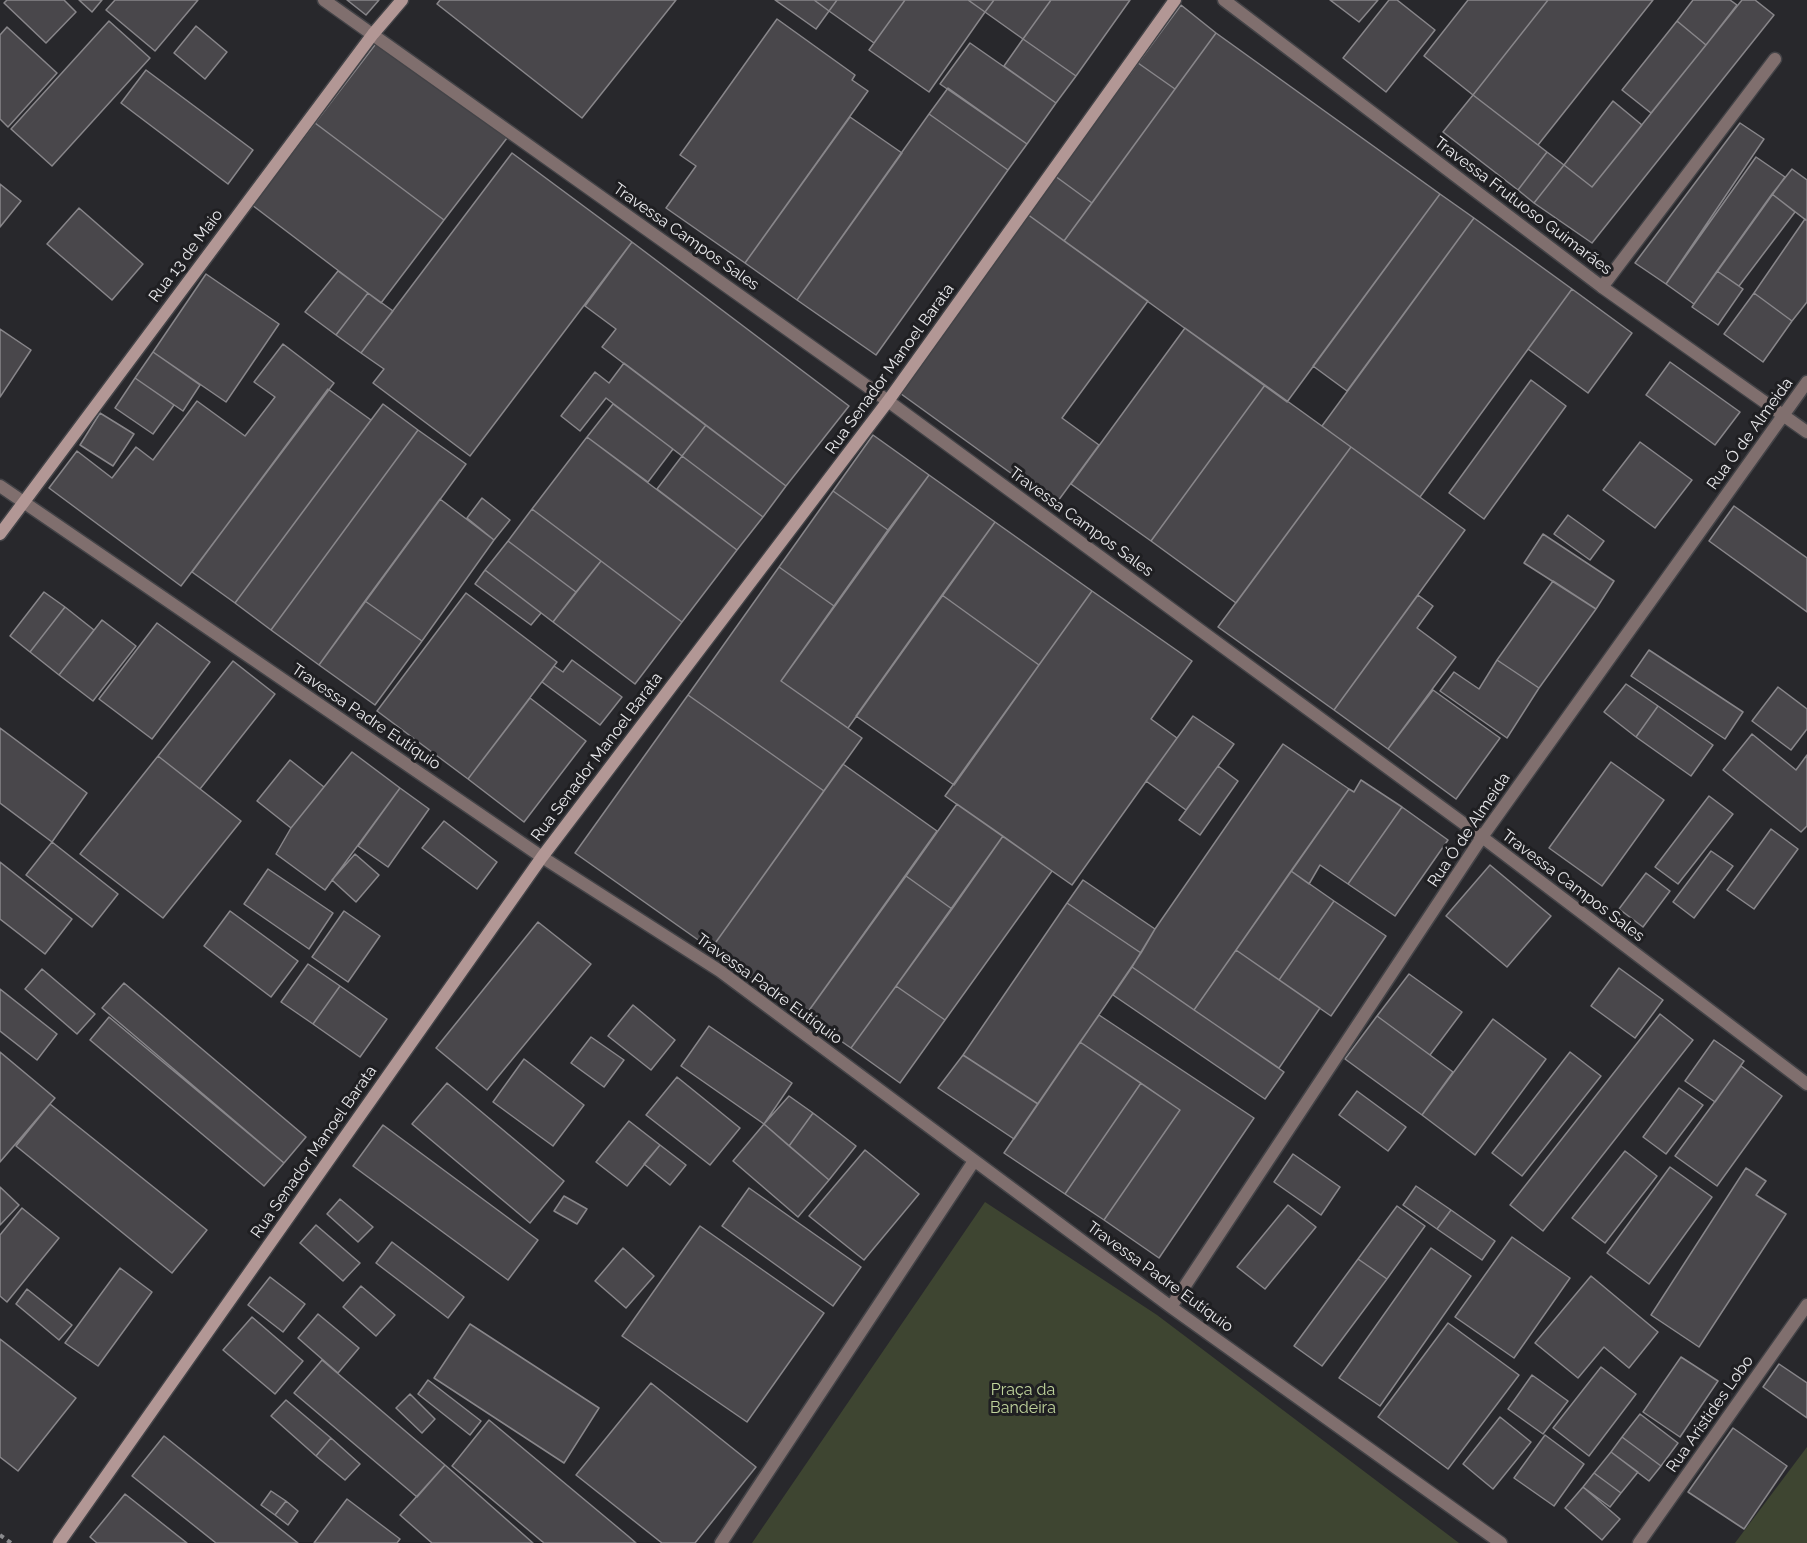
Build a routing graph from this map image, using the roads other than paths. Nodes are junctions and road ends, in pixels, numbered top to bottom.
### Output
1 (324, 0) edge
2 (402, 0) edge
3 (1175, 0) edge
4 (1224, 0) edge
5 (373, 34) junction
6 (1775, 59) dead end
7 (1602, 287) junction
8 (1807, 382) edge
9 (888, 401) junction
10 (1783, 415) junction
11 (1807, 432) edge
12 (0, 486) edge
13 (22, 504) junction
14 (0, 534) edge
15 (1482, 837) junction
16 (542, 857) junction
17 (1807, 1084) edge
18 (974, 1161) junction
19 (1807, 1305) edge
20 (1171, 1306) junction
21 (59, 1543) edge
22 (721, 1543) edge
23 (1501, 1543) edge
24 (1639, 1543) edge

1 - 5 street, Travessa Campos Sales
2 - 5 street, Rua 13 de Maio
3 - 9 street, Rua Senador Manoel Barata
4 - 7 street, Travessa Frutuoso Guimarães
5 - 9 street, Travessa Campos Sales
5 - 13 street, Rua 13 de Maio
6 - 7 street
7 - 10 street, Travessa Frutuoso Guimarães
8 - 10 street, Rua Ó de Almeida
9 - 15 street, Travessa Campos Sales
9 - 16 street, Rua Senador Manoel Barata
10 - 11 street, Travessa Frutuoso Guimarães
10 - 15 street, Rua Ó de Almeida
12 - 13 street, Travessa Padre Eutíquio
13 - 14 street, Rua 13 de Maio
13 - 16 street, Travessa Padre Eutíquio
15 - 17 street, Travessa Campos Sales
15 - 20 street, Rua Ó de Almeida
16 - 18 street, Travessa Padre Eutíquio
16 - 21 street, Rua Senador Manoel Barata
18 - 20 street, Travessa Padre Eutíquio
18 - 22 street
19 - 24 street, Rua Aristides Lobo
20 - 23 street, Travessa Padre Eutíquio

